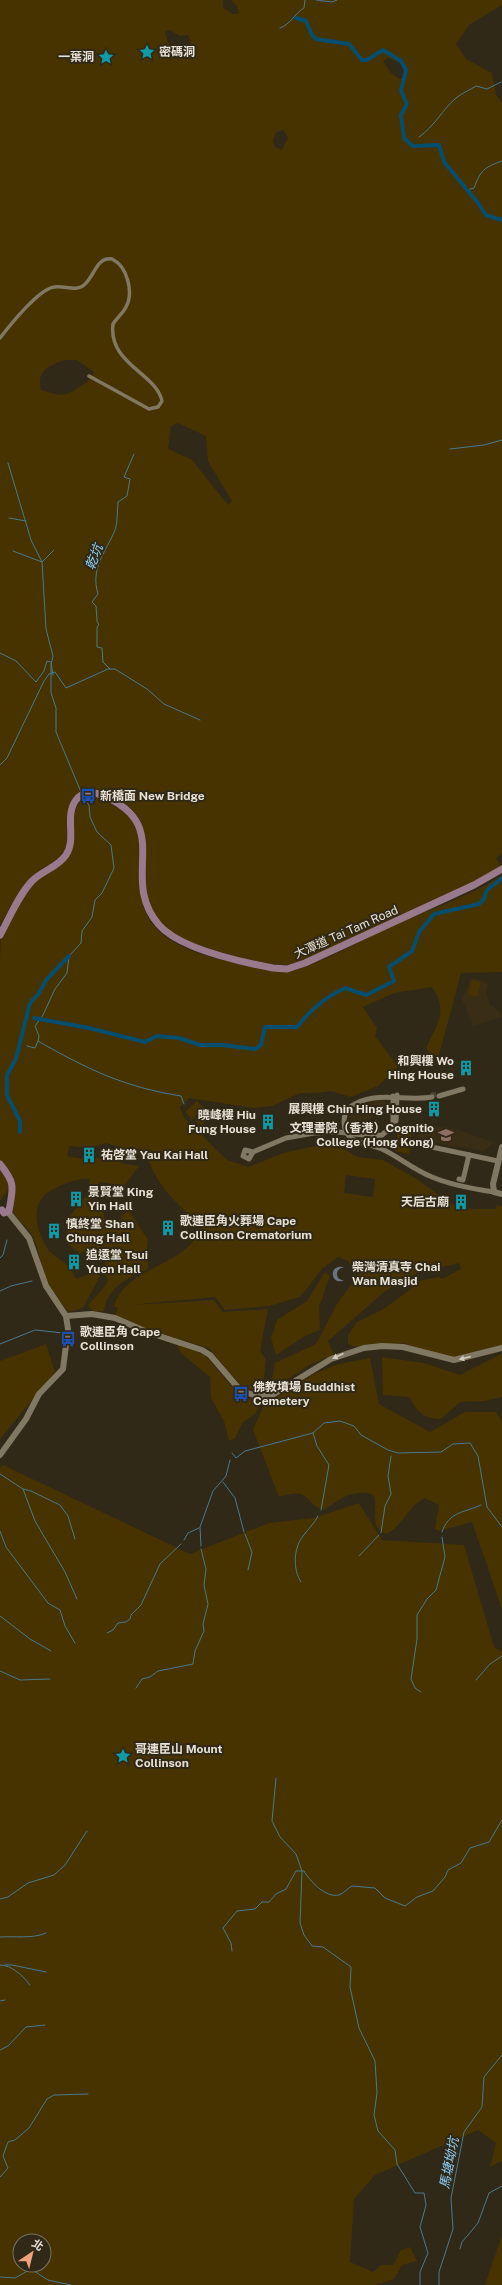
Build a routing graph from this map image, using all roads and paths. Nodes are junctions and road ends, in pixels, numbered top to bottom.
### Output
1 (0, 338) edge
2 (89, 376) dead end
3 (502, 869) edge
4 (0, 935) edge
5 (463, 1089) dead end
6 (440, 1095) tunnel mouth
7 (431, 1096) tunnel mouth
8 (395, 1097) junction
9 (422, 1145) dead end
10 (502, 1147) edge
11 (254, 1152) dead end
12 (469, 1155) junction
13 (498, 1161) junction
14 (0, 1164) edge
15 (462, 1180) dead end
16 (494, 1192) junction
17 (502, 1194) edge
18 (5, 1209) edge
19 (66, 1316) junction
20 (502, 1348) edge
21 (0, 1455) edge

1 - 2 street
3 - 4 main road, 大潭道 Tai Tam Road
5 - 6 street
7 - 8 street
8 - 11 street
8 - 16 street
9 - 12 street
10 - 13 street
12 - 13 street
12 - 15 street
13 - 16 street
14 - 18 main road
16 - 17 street
18 - 19 street
20 -> 19 street
19 - 21 street

